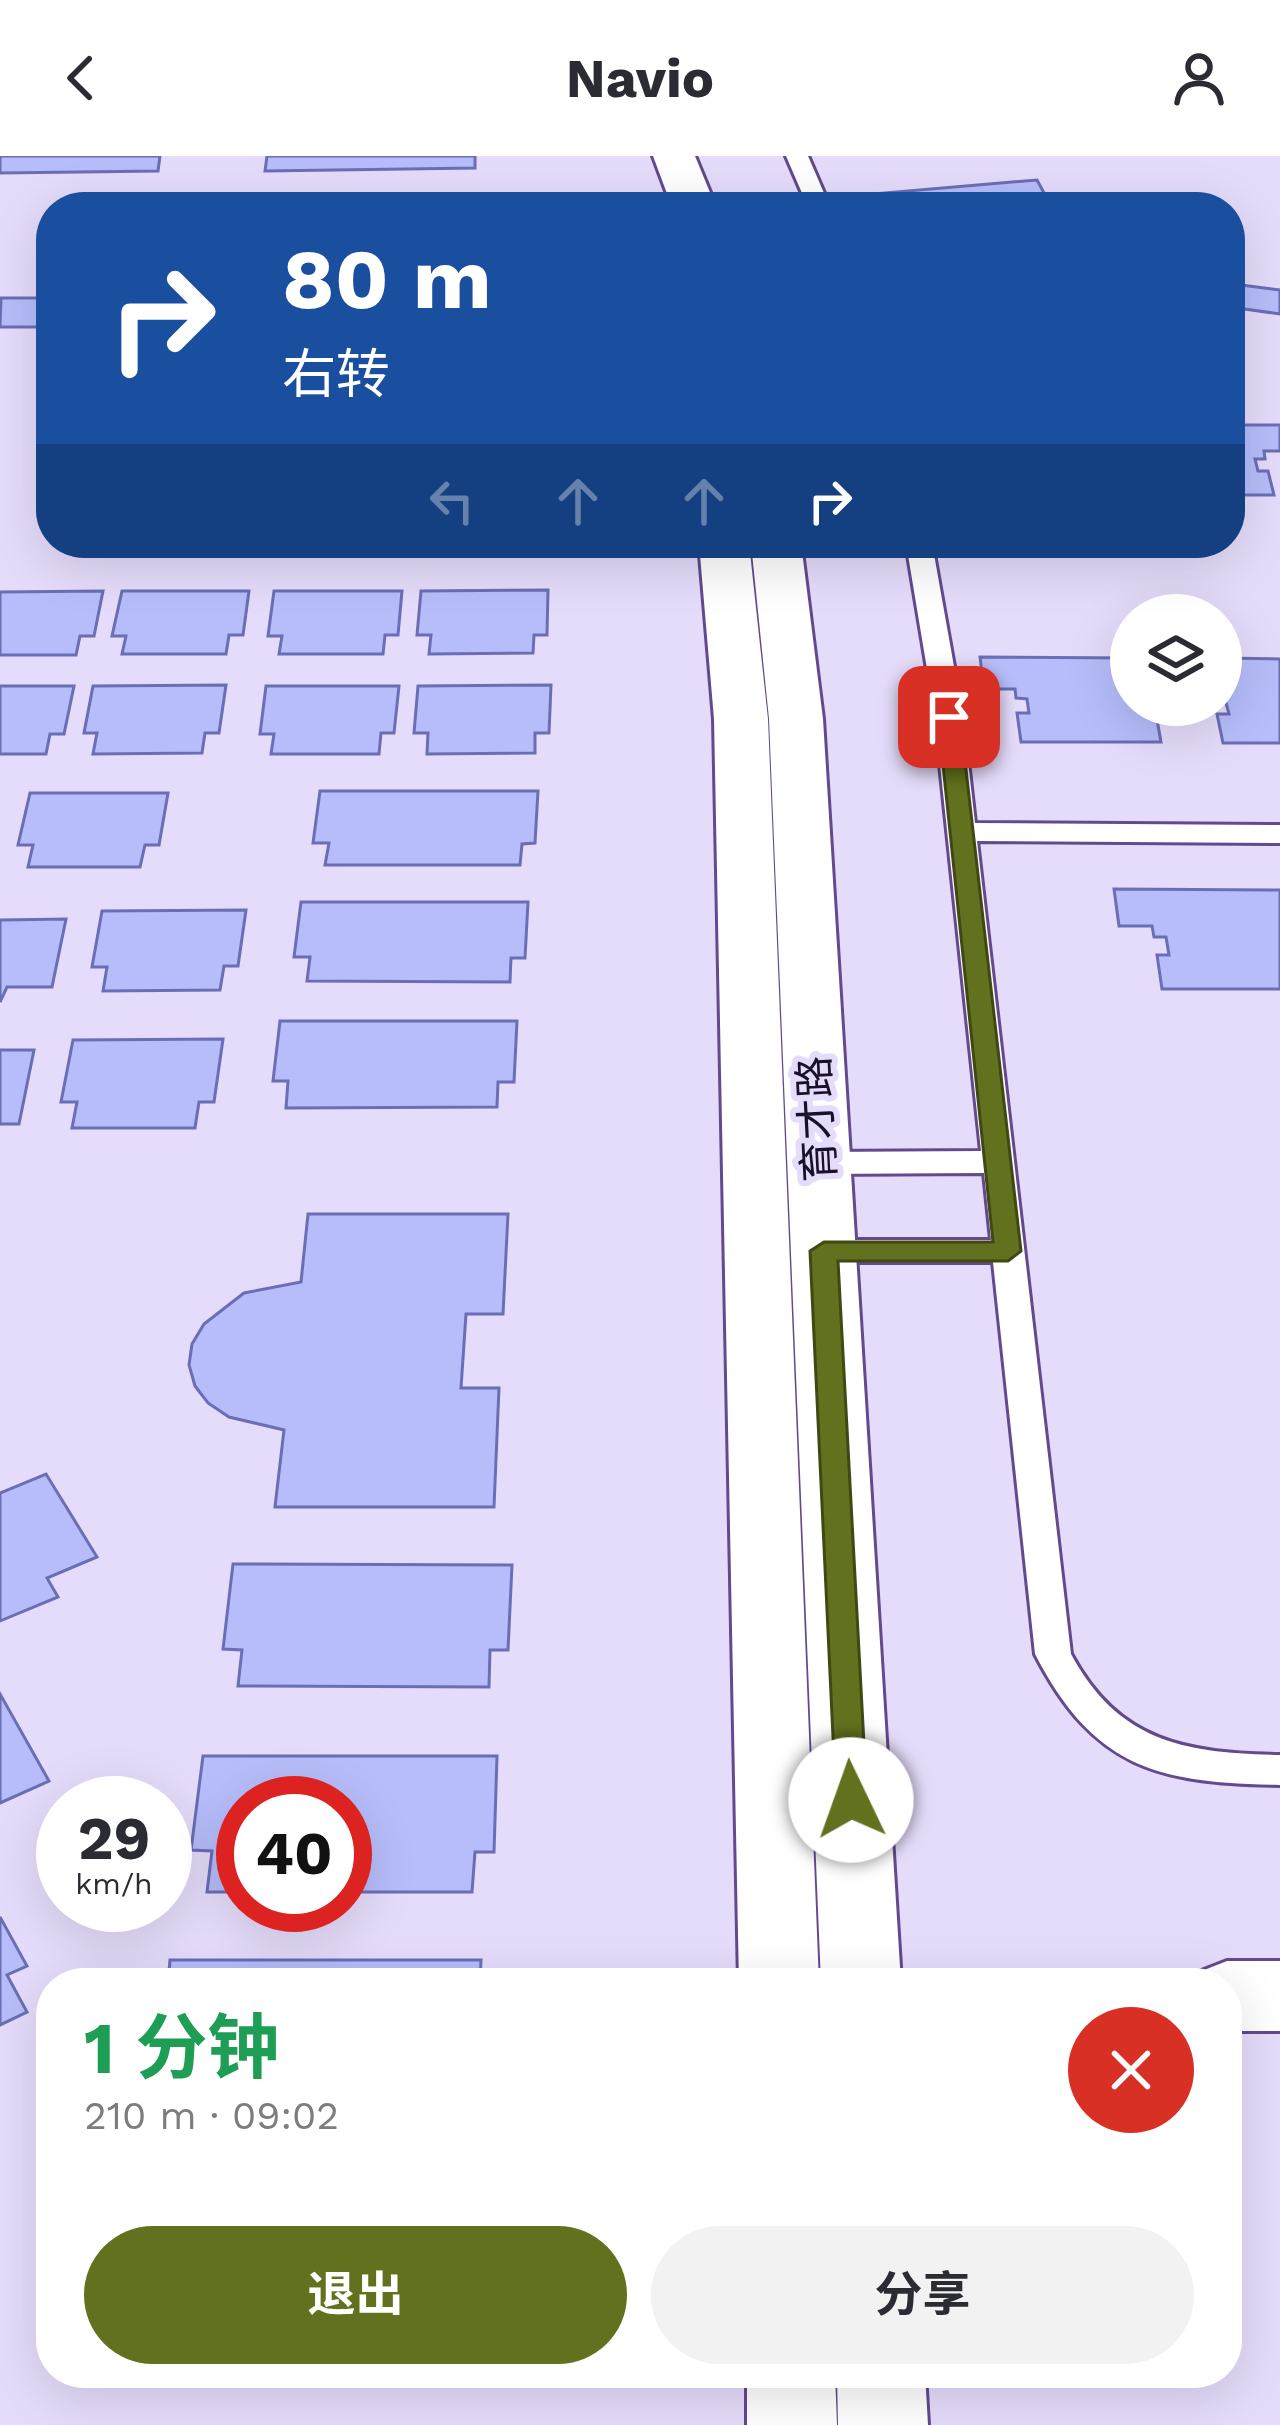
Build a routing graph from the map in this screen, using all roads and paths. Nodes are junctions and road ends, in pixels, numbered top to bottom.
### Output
1 (674, 156) edge
2 (797, 156) edge
3 (688, 192) edge
4 (813, 192) edge
5 (725, 558) edge
6 (778, 558) edge
7 (922, 558) edge
8 (962, 832) junction
9 (1280, 834) edge
10 (820, 1162) junction
11 (998, 1162) junction
12 (824, 1251) junction
13 (1008, 1251) junction
14 (1280, 1770) edge
15 (779, 1968) edge
16 (860, 1968) edge
17 (1242, 1996) edge
18 (1280, 1996) edge
19 (791, 2388) edge
20 (881, 2388) edge
21 (792, 2425) edge
22 (883, 2425) edge

1 - 3 street
2 - 4 lane
5 - 15 street, 育才路
6 - 10 street, 育才路
7 - 8 lane
8 - 9 lane
8 - 11 lane
10 - 11 lane
10 - 12 street, 育才路
11 - 13 lane
12 - 13 lane
12 - 16 street, 育才路
13 - 14 lane
17 - 18 street
19 - 21 street
20 - 22 street

